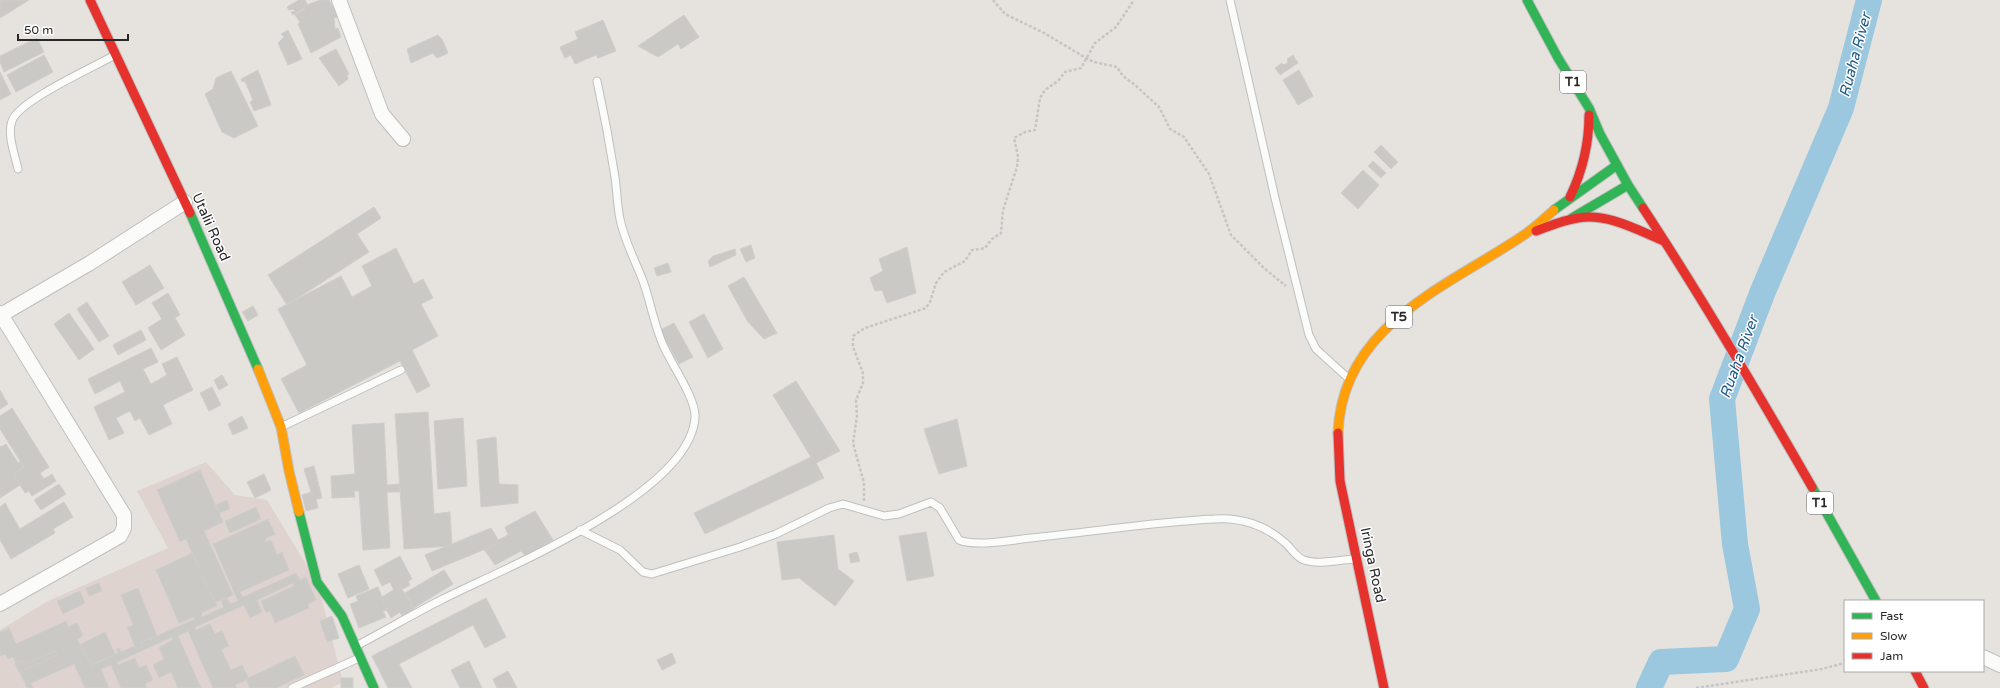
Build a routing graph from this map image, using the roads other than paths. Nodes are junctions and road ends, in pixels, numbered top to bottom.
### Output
1 (90, 0) edge
2 (339, 0) edge
3 (1230, 0) edge
4 (1527, 0) edge
5 (117, 54) junction
6 (597, 81) dead end
7 (1589, 108) junction
8 (403, 139) dead end
9 (1617, 165) junction
10 (18, 169) dead end
11 (1628, 185) junction
12 (1569, 198) junction
13 (185, 202) junction
14 (1567, 221) junction
15 (1524, 235) junction
16 (1664, 241) junction
17 (1, 314) edge
18 (401, 370) dead end
19 (1349, 379) junction
20 (281, 427) junction
21 (580, 530) junction
22 (1357, 559) junction
23 (1875, 600) edge
24 (0, 604) edge
25 (356, 646) junction
26 (1984, 657) edge
27 (361, 658) junction
28 (2000, 665) edge
29 (1916, 672) edge
30 (292, 688) edge
31 (374, 688) edge
32 (1384, 688) edge
33 (1924, 688) edge

1 - 5 main road, Utalii Road
2 - 8 street
3 - 19 lane
4 - 7 main road, T1
5 - 10 lane
5 - 13 main road, Utalii Road
6 - 21 lane
7 - 9 main road, T1
7 - 12 main road
9 - 11 main road, T1
9 - 12 main road, T5
11 - 14 main road, T5
11 - 16 main road, T1
12 - 15 main road, T5
13 - 17 street
13 - 20 main road, Utalii Road
14 - 15 main road, T5
14 - 16 main road
15 - 19 main road, T5
16 - 23 main road, T1
17 - 24 street
18 - 20 lane
19 - 22 main road, Iringa Road / T5
20 - 25 main road, Utalii Road
21 - 22 lane
21 - 25 lane
22 - 32 main road, Iringa Road / T5
25 - 27 main road, Utalii Road
26 - 28 street
27 - 30 lane
27 - 31 main road, Utalii Road
29 - 33 main road

